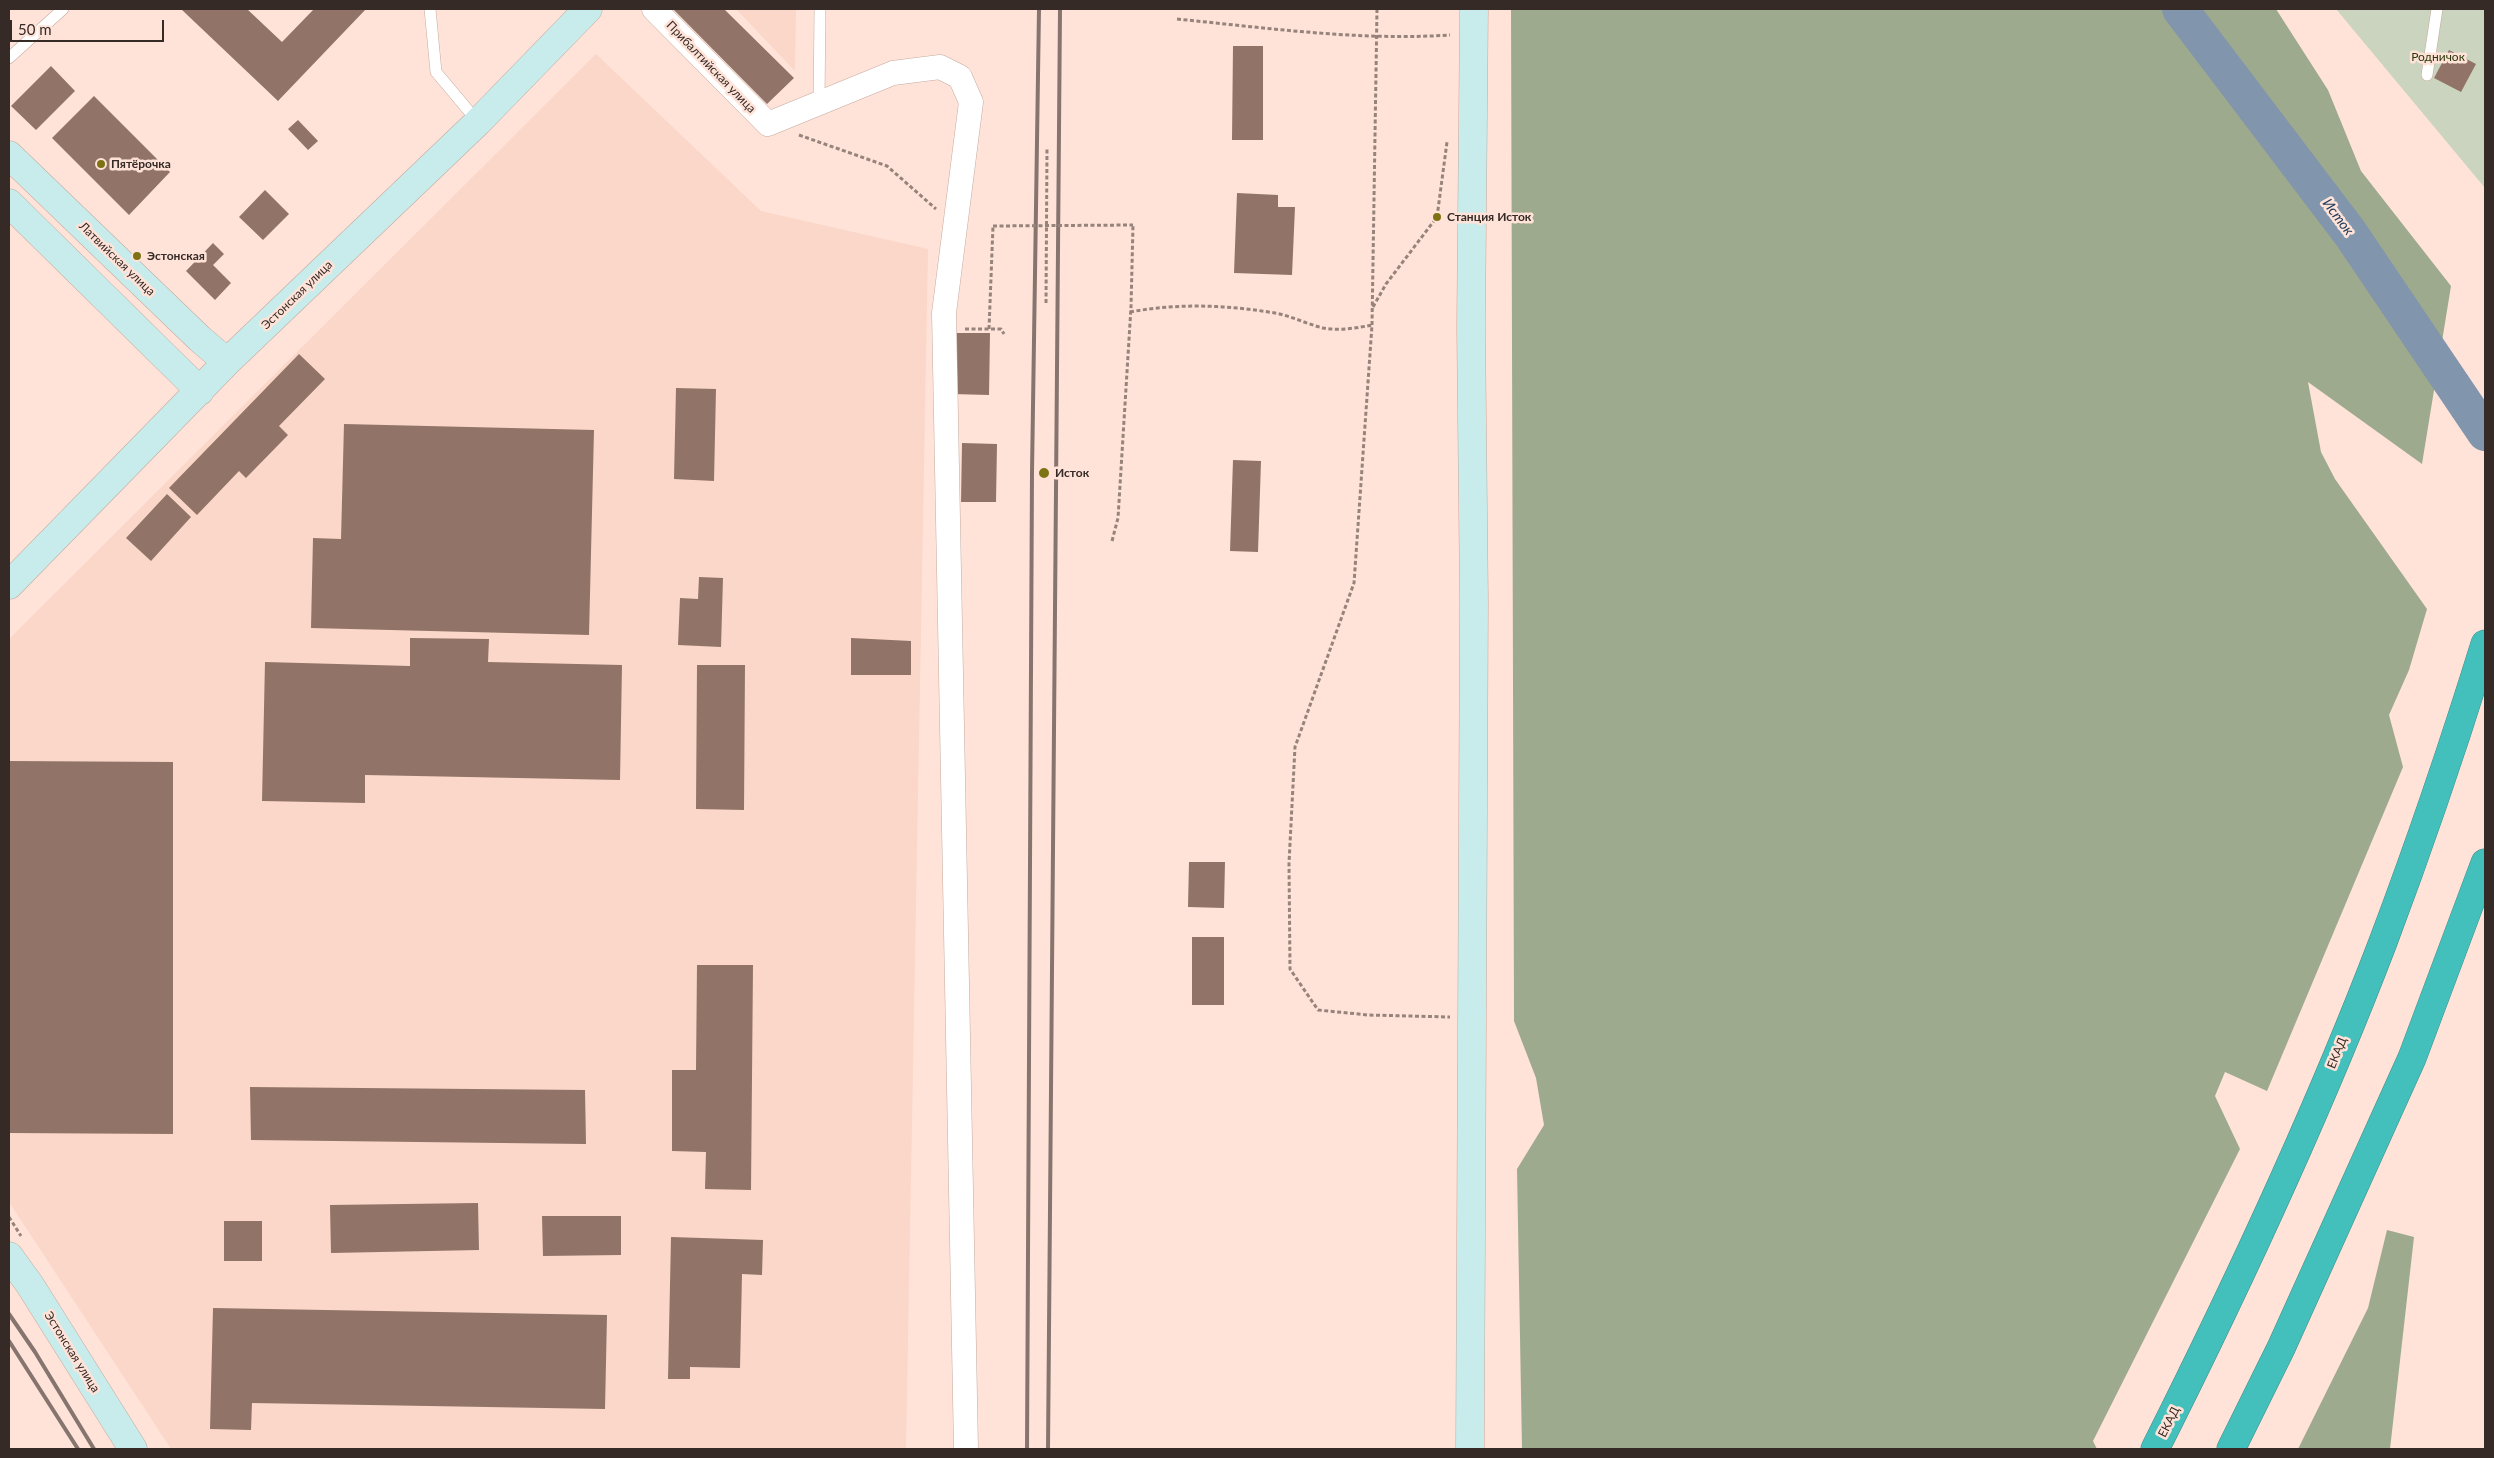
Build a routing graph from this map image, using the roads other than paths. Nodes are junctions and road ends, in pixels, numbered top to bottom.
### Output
1 (63, 9) edge
2 (430, 9) edge
3 (588, 9) edge
4 (654, 9) edge
5 (820, 9) edge
6 (2437, 9) edge
7 (1474, 21) edge
8 (9, 58) edge
9 (2427, 76) dead end
10 (819, 103) junction
11 (478, 122) junction
12 (9, 155) edge
13 (9, 203) edge
14 (227, 362) junction
15 (200, 391) junction
16 (9, 584) edge
17 (2485, 644) edge
18 (2485, 863) edge
19 (9, 1256) edge
20 (134, 1449) edge
21 (966, 1449) edge
22 (1470, 1449) edge
23 (2155, 1449) edge
24 (2231, 1449) edge

1 - 8 lane
2 - 11 lane
3 - 11 street, Эстонская улица
4 - 10 street, Прибалтийская улица
5 - 10 lane
6 - 9 lane
7 - 22 street
10 - 21 street
11 - 14 street, Эстонская улица
12 - 14 street, Латвийская улица
13 - 15 street
14 - 15 street, Эстонская улица
15 - 16 street, Эстонская улица
17 - 23 highway, ЕКАД
18 - 24 highway
19 - 20 street, Эстонская улица

